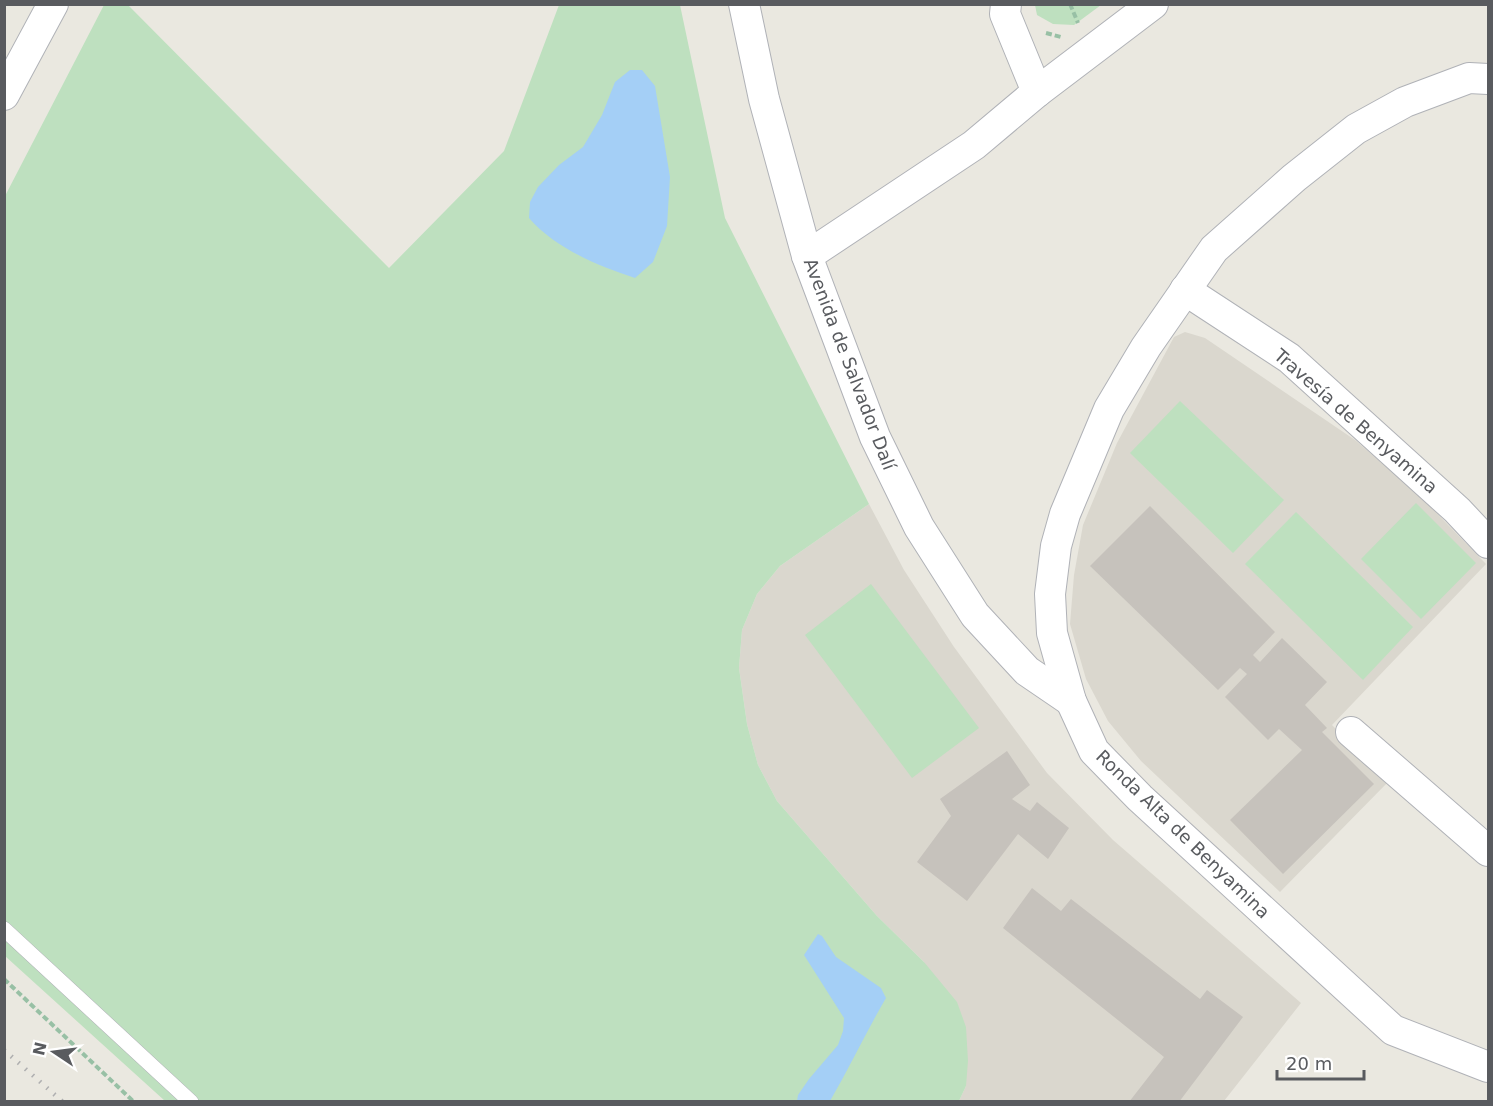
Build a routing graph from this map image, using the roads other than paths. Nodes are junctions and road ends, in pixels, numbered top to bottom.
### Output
1 (53, 4) edge
2 (744, 4) edge
3 (1006, 4) edge
4 (1153, 4) edge
5 (1488, 79) edge
6 (1037, 92) junction
7 (4, 95) edge
8 (807, 256) junction
9 (1185, 290) junction
10 (1488, 543) edge
11 (1071, 701) junction
12 (1351, 732) dead end
13 (1488, 851) edge
14 (4, 929) edge
15 (1488, 1067) edge
16 (191, 1101) edge

1 - 7 street
2 - 8 street, Avenida de Salvador Dalí
3 - 6 street
4 - 6 street
5 - 9 street, Ronda Alta de Benyamina
6 - 8 street
8 - 11 street, Avenida de Salvador Dalí
9 - 10 street, Travesía de Benyamina
9 - 11 street, Ronda Alta de Benyamina
11 - 15 street, Ronda Alta de Benyamina
12 - 13 street
14 - 16 lane

